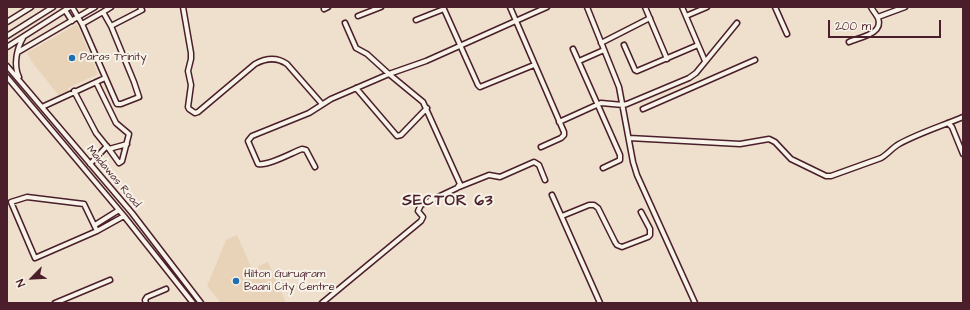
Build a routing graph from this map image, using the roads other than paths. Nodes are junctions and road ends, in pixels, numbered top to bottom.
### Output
1 (31, 7) edge
2 (53, 7) edge
3 (71, 7) edge
4 (95, 7) edge
5 (111, 7) edge
6 (140, 7) edge
7 (183, 7) edge
8 (510, 7) edge
9 (547, 7) edge
10 (587, 7) edge
11 (645, 7) edge
12 (682, 7) edge
13 (707, 7) edge
14 (775, 7) edge
15 (871, 7) edge
16 (905, 7) edge
17 (378, 8) edge
18 (443, 8) edge
19 (65, 10) junction
20 (103, 12) junction
21 (358, 16) dead end
22 (686, 16) junction
23 (78, 17) junction
24 (650, 18) junction
25 (878, 18) junction
26 (416, 20) dead end
27 (72, 21) junction
28 (516, 21) junction
29 (7, 22) edge
30 (345, 23) dead end
31 (736, 23) dead end
32 (82, 24) junction
33 (111, 26) junction
34 (17, 30) junction
35 (7, 31) edge
36 (788, 34) dead end
37 (7, 36) edge
38 (24, 37) junction
39 (849, 42) dead end
40 (601, 43) junction
41 (624, 45) dead end
42 (698, 45) junction
43 (7, 47) edge
44 (460, 47) junction
45 (574, 49) dead end
46 (604, 50) junction
47 (18, 52) junction
48 (667, 59) junction
49 (579, 60) junction
50 (755, 60) dead end
51 (705, 61) junction
52 (534, 65) junction
53 (7, 66) edge
54 (389, 74) junction
55 (7, 77) edge
56 (105, 78) junction
57 (7, 82) edge
58 (96, 82) junction
59 (22, 84) junction
60 (16, 87) junction
61 (356, 88) junction
62 (74, 91) junction
63 (657, 92) junction
64 (661, 101) junction
65 (322, 104) junction
66 (599, 104) junction
67 (623, 105) junction
68 (42, 108) junction
69 (427, 108) junction
70 (643, 109) dead end
71 (963, 117) edge
72 (559, 122) junction
73 (948, 123) junction
74 (629, 138) junction
75 (127, 144) junction
76 (108, 147) junction
77 (541, 147) dead end
78 (963, 154) edge
79 (90, 164) junction
80 (315, 167) dead end
81 (603, 168) dead end
82 (546, 180) dead end
83 (458, 187) junction
84 (552, 195) dead end
85 (119, 210) junction
86 (642, 212) dead end
87 (124, 216) junction
88 (562, 216) junction
89 (94, 225) junction
90 (97, 231) junction
91 (110, 280) dead end
92 (166, 290) dead end
93 (196, 296) junction
94 (192, 302) edge
95 (56, 303) edge
96 (146, 303) edge
97 (201, 303) edge
98 (322, 303) edge
99 (600, 303) edge
100 (694, 303) edge

1 - 29 street
2 - 34 street
3 - 19 street
3 - 23 street
4 - 23 street
5 - 20 street
6 - 33 street
7 - 65 street
8 - 28 street
9 - 28 street
10 - 40 street
11 - 24 street
12 - 22 street
13 - 22 street
14 - 36 street
15 - 25 street
16 - 25 street
17 - 21 street
18 - 26 street
18 - 44 street
19 - 27 street
19 - 38 street
20 - 32 street
20 - 33 street
22 - 42 street
23 - 27 street
23 - 32 street
24 - 40 street
24 - 48 street
25 - 39 street
27 - 47 street
28 - 44 street
28 - 52 street
30 - 54 street
31 - 51 street
32 - 56 street
33 - 56 street
34 - 35 street
34 - 37 street
38 - 43 street
38 - 47 street
40 - 46 street
41 - 48 street
42 - 48 street
42 - 51 street
44 - 52 street
44 - 54 street
45 - 49 street
46 - 49 street
46 - 67 street
47 - 59 street
49 - 66 street
50 - 64 street
51 - 63 street
52 - 72 street
53 - 59 street, Maidawas Road
54 - 61 street
54 - 69 street
55 - 60 street, Maidawas Road
56 - 58 street
57 - 60 street
58 - 62 street
58 - 75 street
59 - 68 street, Maidawas Road
60 - 85 street, Maidawas Road
61 - 65 street
61 - 69 street
62 - 68 street
62 - 76 street
63 - 64 street
63 - 67 street
64 - 70 street
65 - 80 street
66 - 67 street
66 - 72 street
66 - 81 street
67 - 74 street
68 - 79 street, Maidawas Road
69 - 83 street
71 - 73 street
72 - 77 street
73 - 74 street
73 - 78 street
74 - 100 street
75 - 76 street
75 - 76 street
76 - 79 street
79 - 93 street, Maidawas Road
82 - 83 street
83 - 98 street
84 - 88 street
85 - 87 street, Maidawas Road
85 - 89 street
86 - 88 street
87 - 90 street
87 - 94 street, Maidawas Road
88 - 99 street
89 - 90 street
89 - 90 street
91 - 95 street
92 - 96 street
93 - 94 street
93 - 97 street, Maidawas Road

